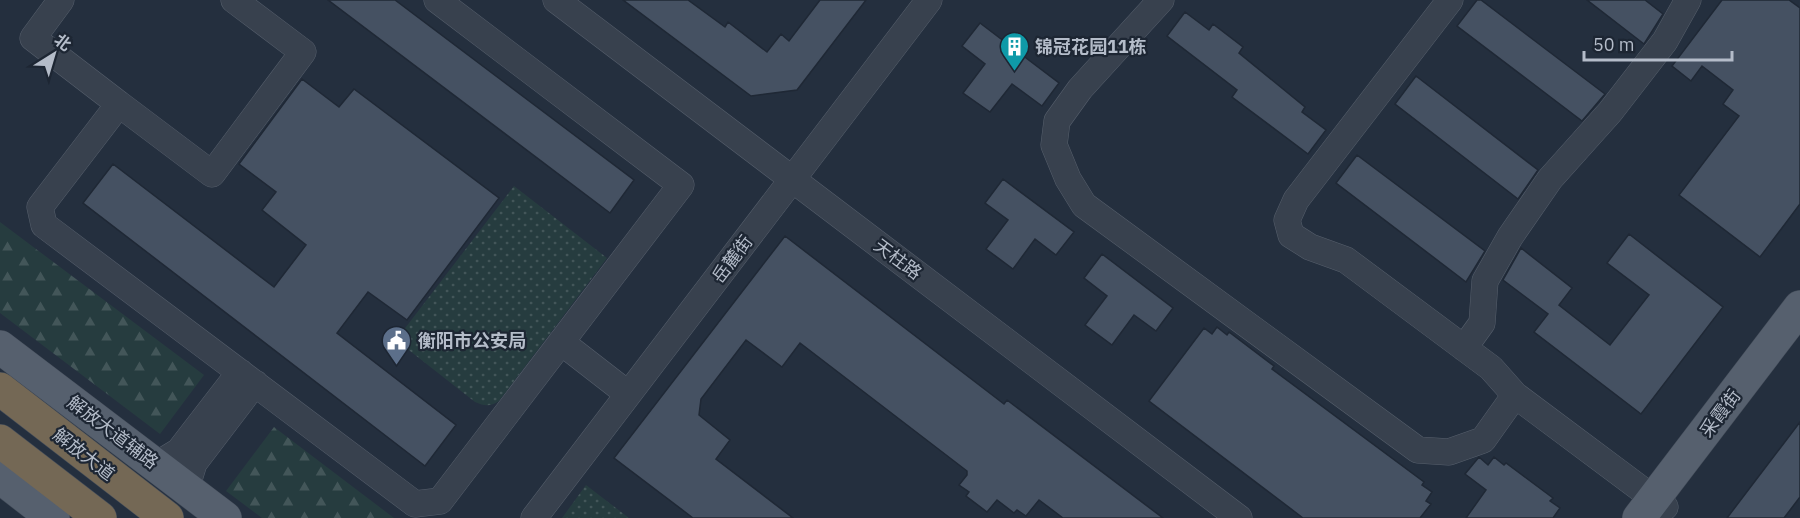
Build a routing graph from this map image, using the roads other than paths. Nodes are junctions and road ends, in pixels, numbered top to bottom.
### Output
1 (61, 0) edge
2 (234, 0) edge
3 (437, 0) edge
4 (556, 0) edge
5 (914, 0) edge
6 (929, 0) edge
7 (1161, 0) edge
8 (1450, 0) edge
9 (1688, 0) edge
10 (119, 104) junction
11 (788, 176) junction
12 (1800, 307) edge
13 (1800, 331) edge
14 (561, 342) junction
15 (0, 347) edge
16 (1464, 348) junction
17 (248, 377) junction
18 (619, 387) junction
19 (0, 389) edge
20 (1515, 395) junction
21 (0, 441) edge
22 (156, 465) junction
23 (0, 477) edge
24 (186, 489) junction
25 (1654, 511) edge
26 (47, 516) edge
27 (100, 518) edge
28 (167, 518) edge
29 (225, 518) edge
30 (519, 518) edge
31 (534, 518) edge
32 (1239, 518) edge

1 - 10 street
2 - 10 street
3 - 14 street
4 - 11 street, 天柱路
5 - 11 street, 岳麓街
6 - 11 street, 岳麓街
7 - 20 street
8 - 16 street
9 - 16 street
10 - 17 street
11 - 18 street, 岳麓街
11 - 31 street, 岳麓街
11 - 32 street, 天柱路
12 - 25 main road, 采霞街
13 - 25 main road, 采霞街
14 - 17 street
14 - 18 street
15 - 22 main road, 解放大道辅路
16 - 20 street
17 - 22 street
17 - 24 street
18 - 30 street, 岳麓街
19 - 28 highway, 解放大道
20 - 25 street
21 - 27 highway
22 - 24 main road, 解放大道辅路
23 - 26 main road
24 - 29 main road, 解放大道辅路

